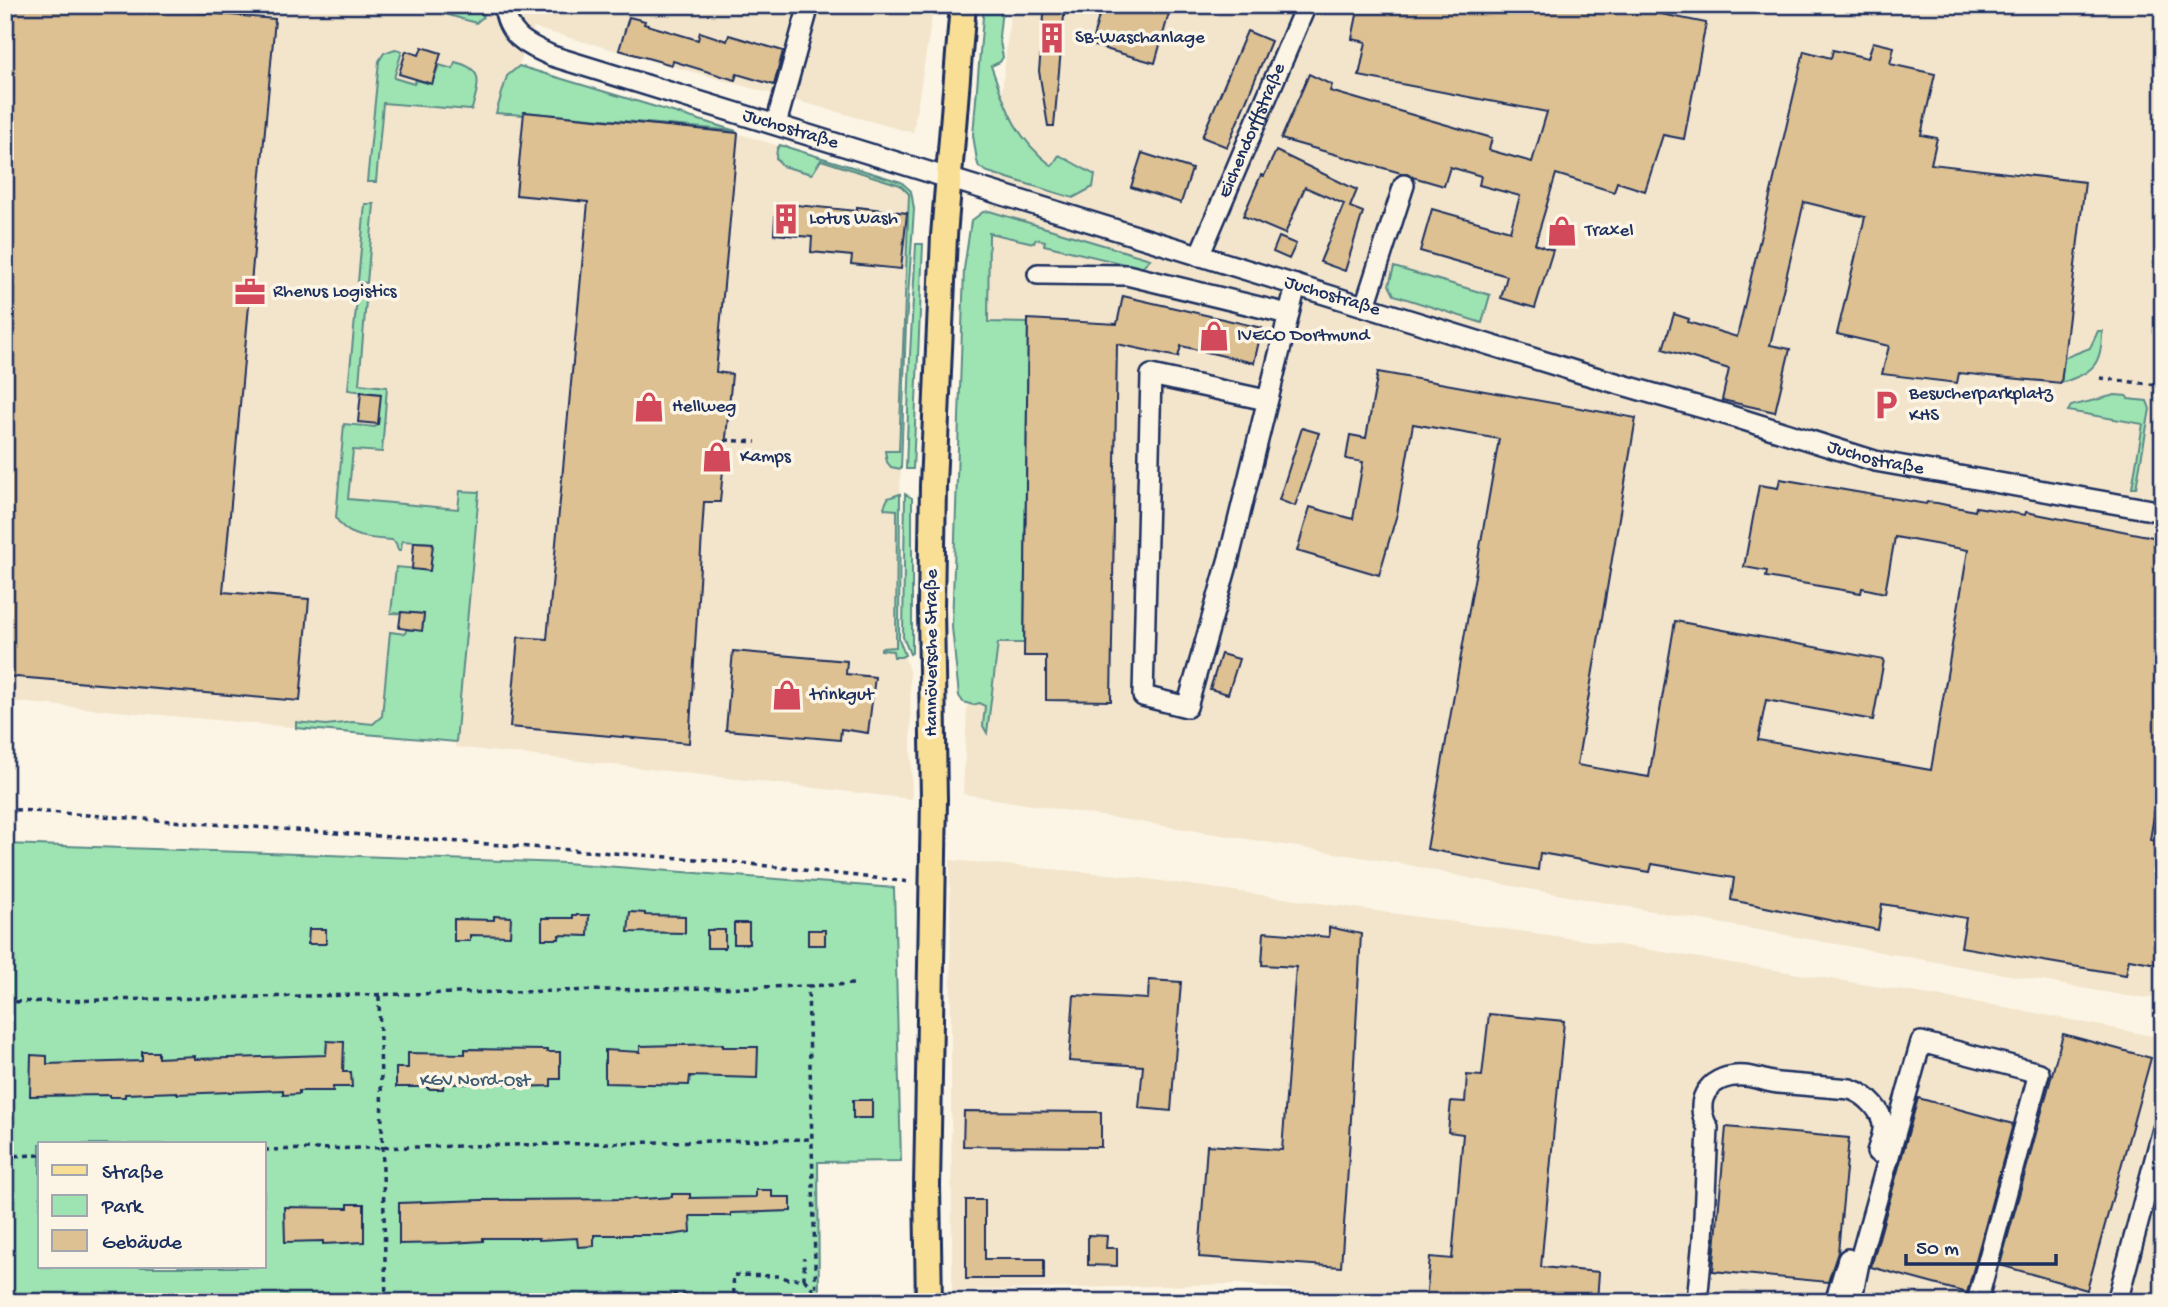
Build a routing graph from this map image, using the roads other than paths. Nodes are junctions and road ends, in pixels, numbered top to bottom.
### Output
1 (505, 5) edge
2 (809, 5) edge
3 (963, 5) edge
4 (1306, 5) edge
5 (776, 124) junction
6 (949, 178) junction
7 (1404, 185) dead end
8 (1199, 256) junction
9 (1038, 274) dead end
10 (1296, 285) junction
11 (1365, 306) junction
12 (1289, 314) junction
13 (1266, 400) junction
14 (2163, 512) edge
15 (2163, 1129) edge
16 (929, 1302) edge
17 (1697, 1302) edge
18 (1835, 1302) edge
19 (1851, 1302) edge
20 (1977, 1302) edge
21 (2116, 1302) edge

1 - 5 street, Juchostraße
2 - 5 street
3 - 6 main road, Hannöversche Straße
4 - 8 street, Eichendorffstraße
5 - 6 street, Juchostraße
6 - 8 street, Juchostraße
6 - 16 main road, Hannöversche Straße
7 - 11 street
8 - 10 street, Juchostraße
9 - 12 street
10 - 11 street, Juchostraße
10 - 12 street
11 - 14 street, Juchostraße
12 - 13 street
13 - 13 street
15 - 21 street
17 - 18 street
19 - 20 street

